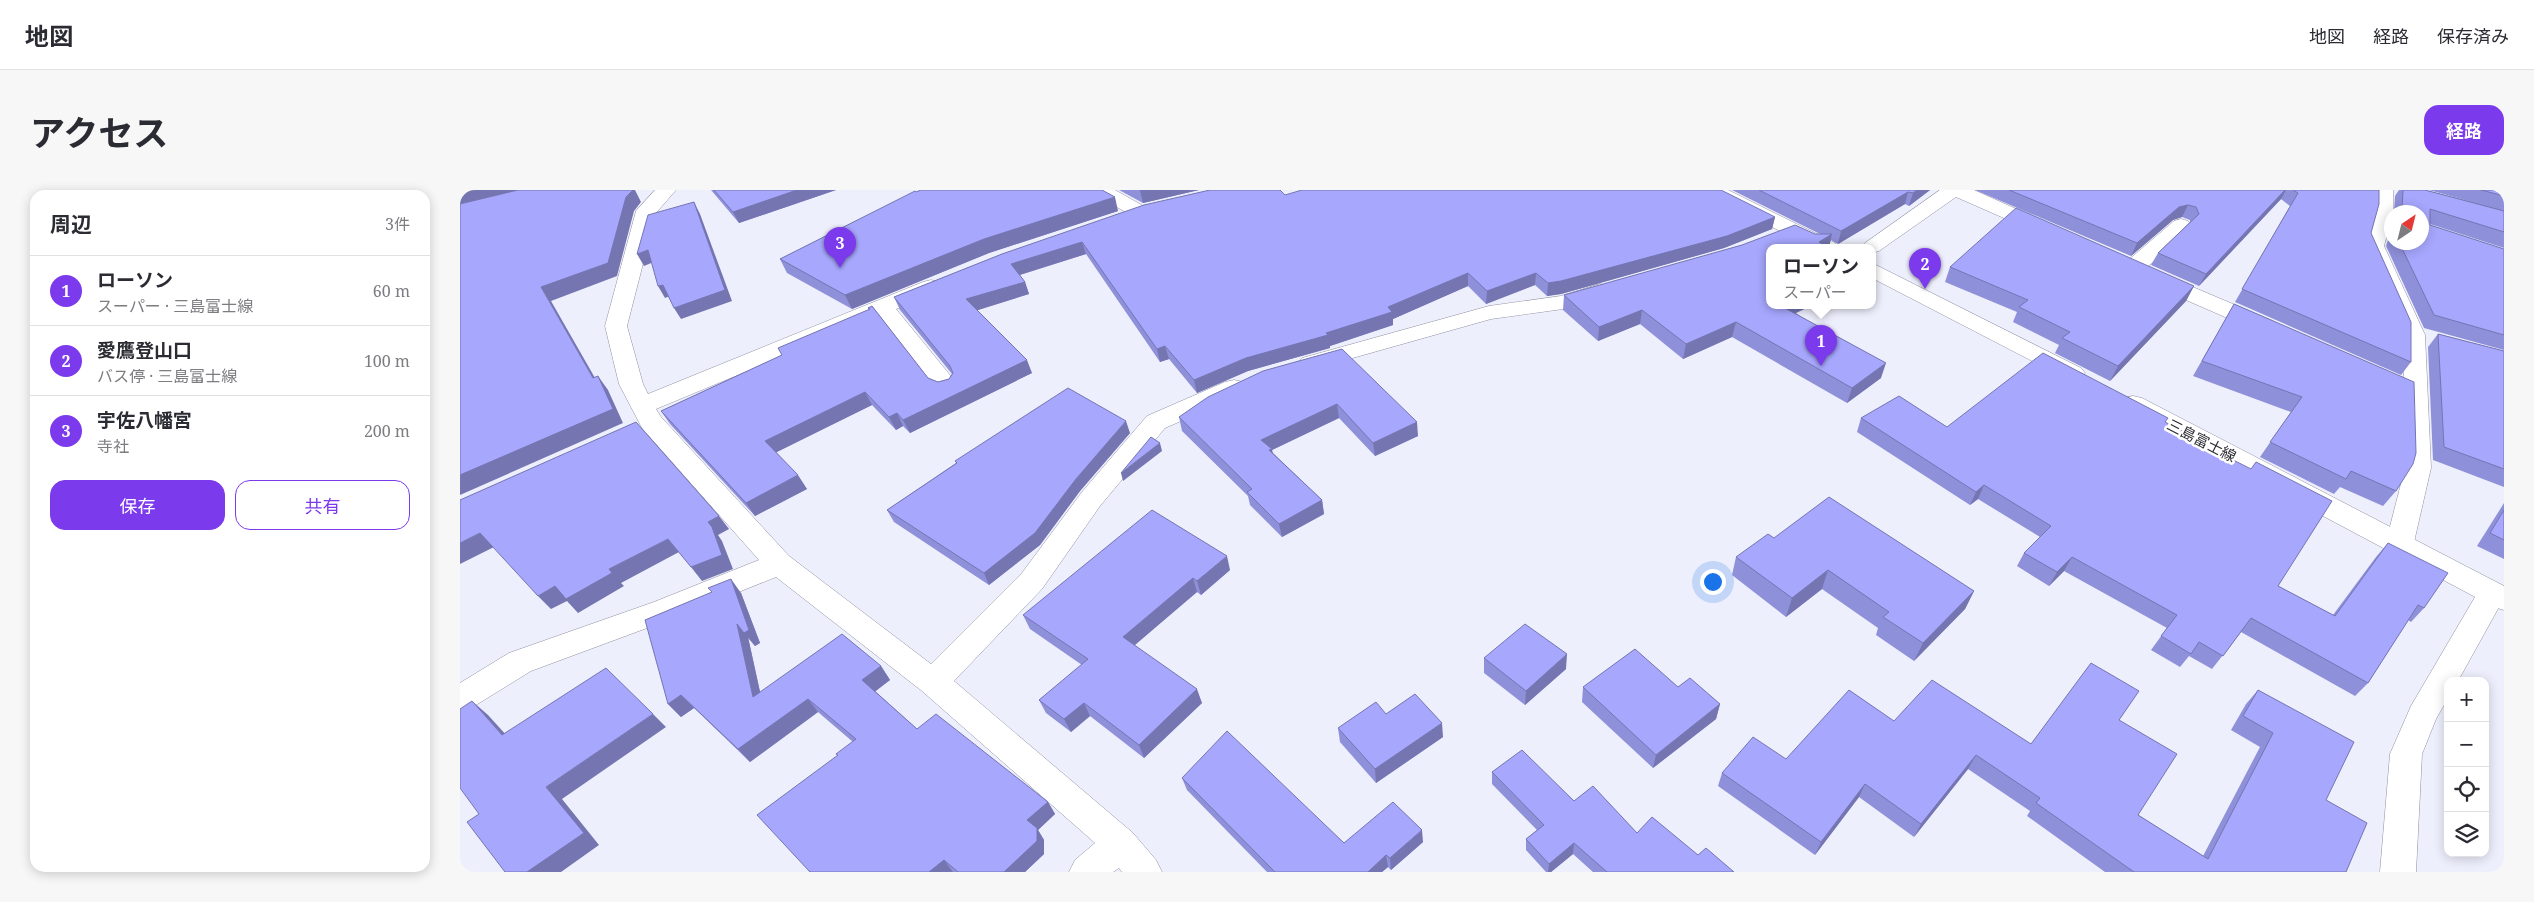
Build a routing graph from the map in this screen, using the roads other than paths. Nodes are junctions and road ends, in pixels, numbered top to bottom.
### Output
1 (666, 190) edge
2 (1100, 190) edge
3 (1713, 190) edge
4 (2383, 190) edge
5 (1945, 192) edge
6 (2386, 205) edge
7 (1114, 221) edge
8 (2181, 225) dead end
9 (2384, 226) edge
10 (1792, 230) junction
11 (2063, 237) edge
12 (1766, 240) edge
13 (1822, 244) edge
14 (1876, 244) edge
15 (1876, 271) edge
16 (954, 278) edge
17 (1618, 286) edge
18 (882, 307) junction
19 (2288, 336) edge
20 (1285, 370) edge
21 (1257, 378) edge
22 (945, 385) edge
23 (643, 419) junction
24 (2400, 542) junction
25 (779, 564) junction
26 (2498, 596) edge
27 (933, 682) junction
28 (460, 699) edge
29 (1121, 844) junction
30 (1087, 872) edge
31 (1144, 872) edge
32 (2398, 872) edge

1 - 23 street
2 - 7 street
3 - 10 street
4 - 6 street
5 - 11 street
5 - 14 street
8 - 19 street
9 - 24 street
10 - 12 street
10 - 13 street
15 - 24 street, 三島富士線
16 - 18 street
17 - 20 street
18 - 22 street
18 - 23 street
21 - 27 street
23 - 25 street
24 - 26 street, 三島富士線
25 - 27 street
25 - 28 street
26 - 32 street
27 - 29 street
29 - 30 street
29 - 31 street

